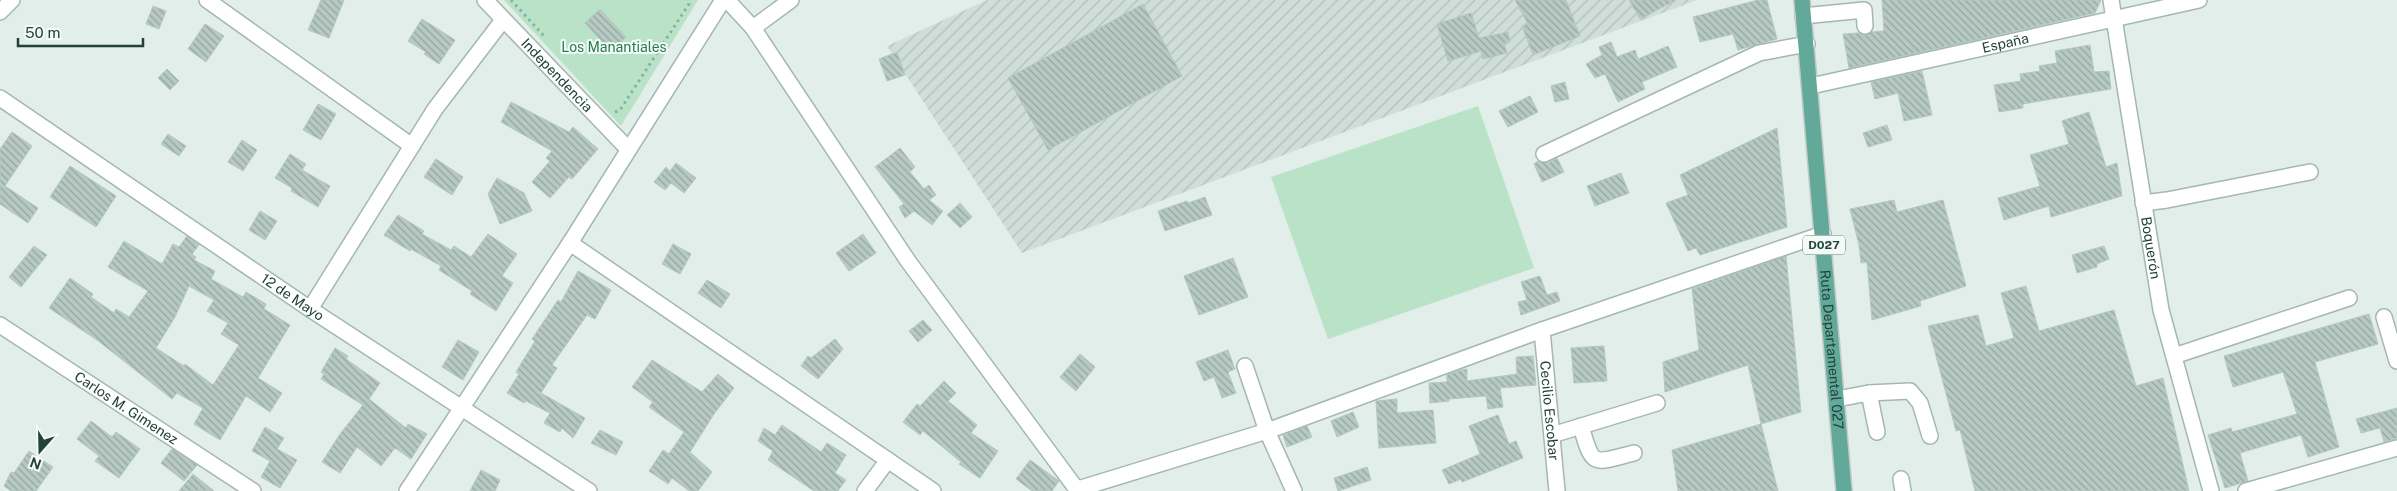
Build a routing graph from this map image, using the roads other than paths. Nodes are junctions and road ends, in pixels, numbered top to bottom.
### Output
1 (12, 0) edge
2 (207, 0) edge
3 (485, 0) edge
4 (725, 0) edge
5 (791, 0) edge
6 (1802, 0) edge
7 (2111, 0) edge
8 (2199, 0) edge
9 (1863, 5) edge
10 (0, 12) edge
11 (1803, 16) junction
12 (503, 20) junction
13 (2113, 20) junction
14 (1865, 26) dead end
15 (752, 28) junction
16 (1807, 44) junction
17 (1811, 86) junction
18 (0, 98) edge
19 (412, 146) junction
20 (628, 149) junction
21 (1544, 154) dead end
22 (2310, 172) dead end
23 (2143, 203) junction
24 (1823, 234) junction
25 (570, 243) junction
26 (2349, 298) dead end
27 (310, 309) junction
28 (2384, 317) dead end
29 (0, 325) edge
30 (1542, 330) junction
31 (2174, 356) junction
32 (2397, 361) edge
33 (1245, 366) dead end
34 (1869, 393) junction
35 (1837, 399) junction
36 (1657, 403) dead end
37 (462, 406) junction
38 (1581, 426) junction
39 (1267, 431) junction
40 (1877, 432) dead end
41 (1552, 435) junction
42 (1930, 436) dead end
43 (2397, 448) edge
44 (1634, 453) dead end
45 (888, 460) junction
46 (1078, 490) edge
47 (253, 491) edge
48 (406, 491) edge
49 (589, 491) edge
50 (865, 491) edge
51 (933, 491) edge
52 (1294, 491) edge
53 (1557, 491) edge
54 (1844, 491) edge
55 (2211, 491) edge
56 (2246, 491) edge

1 - 10 street
2 - 19 street
3 - 12 street, Independencia
4 - 15 street
4 - 20 street
5 - 15 street
6 - 11 main road, Ruta Departamental 027 / D027
7 - 13 street, Boquerón
8 - 13 street, España
9 - 11 street
9 - 14 street
11 - 16 main road, Ruta Departamental 027 / D027
12 - 19 street
12 - 20 street, Independencia
13 - 17 street, España
13 - 23 street, Boquerón
15 - 46 street
16 - 17 main road, Ruta Departamental 027 / D027
16 - 21 street
17 - 24 main road, Ruta Departamental 027 / D027
18 - 27 street, 12 de Mayo
19 - 27 street
20 - 25 street
22 - 23 street
23 - 31 street, Boquerón
24 - 30 street
24 - 35 main road, Ruta Departamental 027 / D027
25 - 37 street
25 - 45 street
26 - 31 street
27 - 37 street, 12 de Mayo
28 - 32 street
29 - 47 street, Carlos M. Gimenez
30 - 39 street
30 - 41 street, Cecilio Escobar
31 - 55 street, Boquerón
33 - 39 street
34 - 35 street
34 - 40 street
34 - 42 street
35 - 54 main road, Ruta Departamental 027 / D027
36 - 38 street
37 - 48 street
37 - 49 street, 12 de Mayo
38 - 41 street
38 - 44 street
39 - 46 street
39 - 52 street
41 - 53 street, Cecilio Escobar
43 - 56 street
45 - 50 street
45 - 51 street

